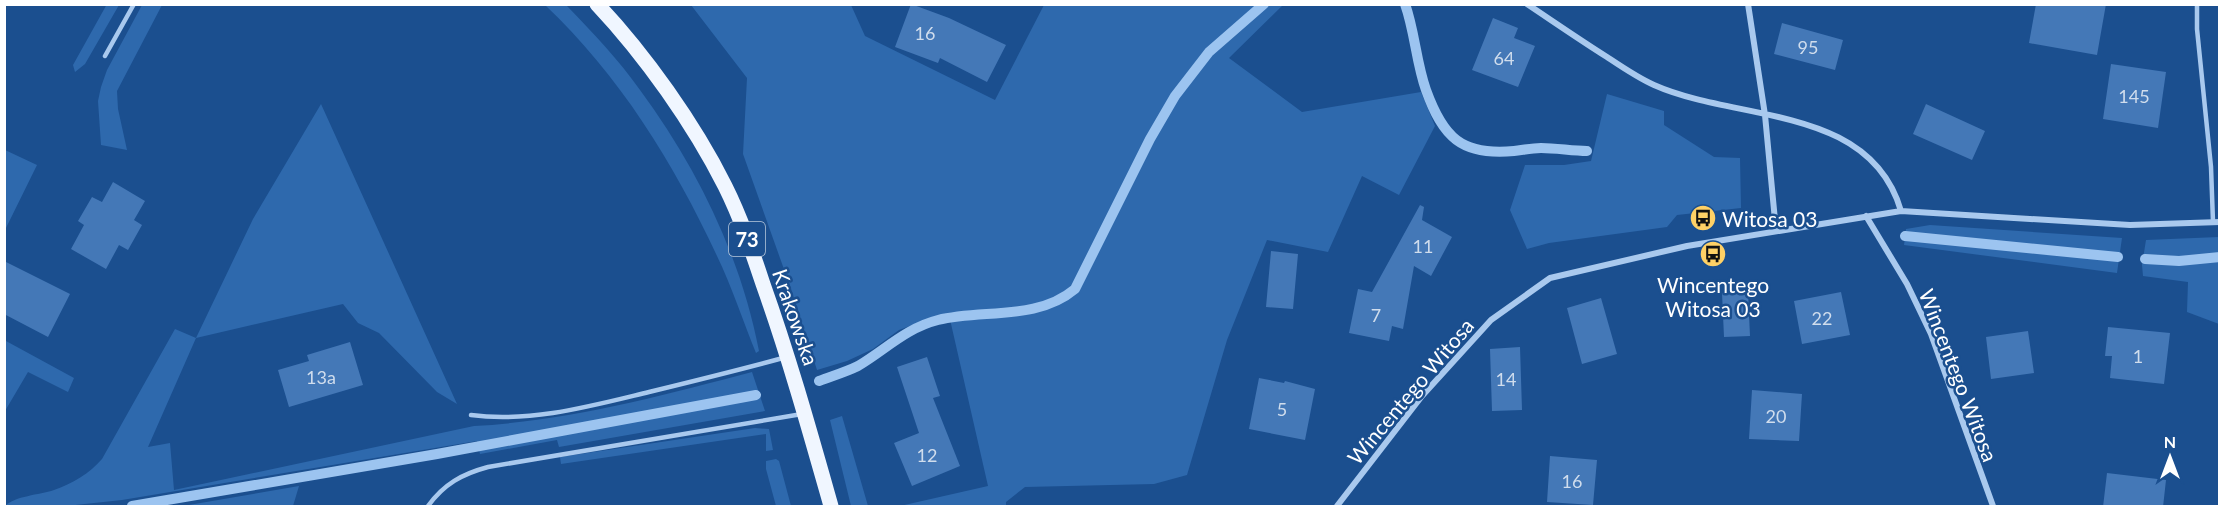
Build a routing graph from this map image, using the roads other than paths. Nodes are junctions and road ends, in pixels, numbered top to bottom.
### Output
1 (134, 4) edge
2 (597, 4) edge
3 (1527, 4) edge
4 (1748, 4) edge
5 (2197, 4) edge
6 (105, 56) dead end
7 (1765, 115) junction
8 (1901, 212) junction
9 (1866, 216) junction
10 (2216, 222) edge
11 (1776, 231) junction
12 (789, 357) junction
13 (805, 413) junction
14 (471, 414) dead end
15 (428, 507) edge
16 (831, 507) edge
17 (1337, 507) edge
18 (1993, 507) edge

1 - 6 lane
2 - 12 main road, Krakowska / 73
3 - 7 street
4 - 7 street
5 - 10 lane
7 - 8 street
7 - 11 street
8 - 9 street
8 - 10 street
9 - 11 street, Wincentego Witosa
9 - 18 street, Wincentego Witosa
11 - 17 street, Wincentego Witosa
12 - 13 main road, Krakowska / 73
12 - 14 lane
13 - 15 lane
13 - 16 main road, Krakowska / 73

